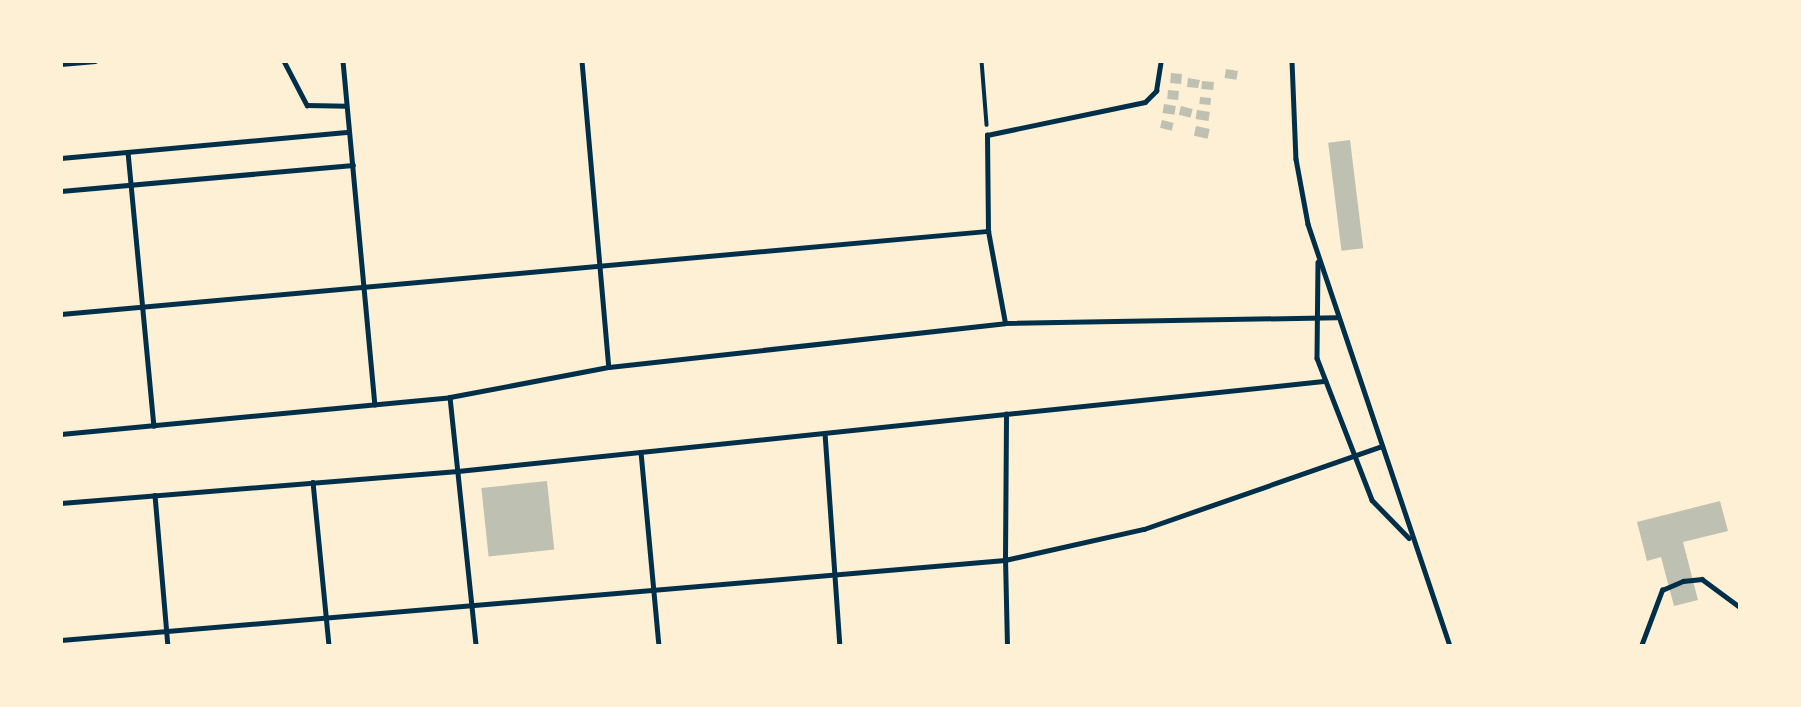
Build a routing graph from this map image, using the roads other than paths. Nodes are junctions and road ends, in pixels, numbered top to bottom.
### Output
1 (95, 61) edge
2 (284, 61) edge
3 (343, 61) edge
4 (582, 61) edge
5 (1161, 61) edge
6 (1292, 61) edge
7 (61, 64) edge
8 (346, 106) junction
9 (349, 132) junction
10 (128, 152) junction
11 (61, 158) edge
12 (353, 165) junction
13 (131, 184) junction
14 (61, 191) edge
15 (988, 231) junction
16 (1318, 257) junction
17 (601, 266) junction
18 (364, 288) junction
19 (143, 307) junction
20 (61, 314) edge
21 (1313, 317) junction
22 (1336, 317) junction
23 (1005, 323) junction
24 (609, 368) junction
25 (1325, 381) junction
26 (450, 397) junction
27 (375, 405) junction
28 (1006, 414) junction
29 (154, 426) junction
30 (825, 433) junction
31 (61, 434) edge
32 (1382, 446) junction
33 (641, 452) junction
34 (1354, 458) junction
35 (458, 471) junction
36 (313, 482) junction
37 (155, 495) junction
38 (61, 503) edge
39 (1410, 538) junction
40 (1005, 560) junction
41 (835, 573) junction
42 (653, 589) junction
43 (472, 604) junction
44 (1740, 607) edge
45 (327, 616) junction
46 (167, 630) junction
47 (61, 640) edge
48 (168, 646) edge
49 (329, 646) edge
50 (475, 646) edge
51 (659, 646) edge
52 (840, 646) edge
53 (1007, 646) edge
54 (1450, 646) edge
55 (1641, 646) edge

1 - 7 lane
2 - 8 lane
3 - 8 lane
4 - 17 lane
5 - 15 lane
6 - 16 lane
8 - 9 lane
9 - 10 lane
9 - 12 lane
10 - 11 lane
10 - 13 lane
12 - 13 lane
12 - 18 lane
13 - 14 lane
13 - 19 lane
15 - 17 lane
15 - 23 lane
16 - 21 lane
16 - 22 lane
17 - 18 lane
17 - 24 lane
18 - 19 lane
18 - 27 lane
19 - 20 lane
19 - 29 lane
21 - 22 lane
21 - 23 lane
21 - 25 lane
22 - 32 lane
23 - 24 lane
24 - 26 lane
25 - 28 lane
25 - 34 lane
26 - 27 lane
26 - 35 lane
27 - 29 lane
28 - 30 lane
28 - 40 lane
29 - 31 lane
30 - 33 lane
30 - 41 lane
32 - 34 lane
32 - 39 lane
33 - 35 lane
33 - 42 lane
34 - 39 lane
34 - 40 lane
35 - 36 lane
35 - 43 lane
36 - 37 lane
36 - 45 lane
37 - 38 lane
37 - 46 lane
39 - 54 lane
40 - 41 lane
40 - 53 lane
41 - 42 lane
41 - 52 lane
42 - 43 lane
42 - 51 lane
43 - 45 lane
43 - 50 lane
44 - 55 lane
45 - 46 lane
45 - 49 lane
46 - 47 lane
46 - 48 lane

